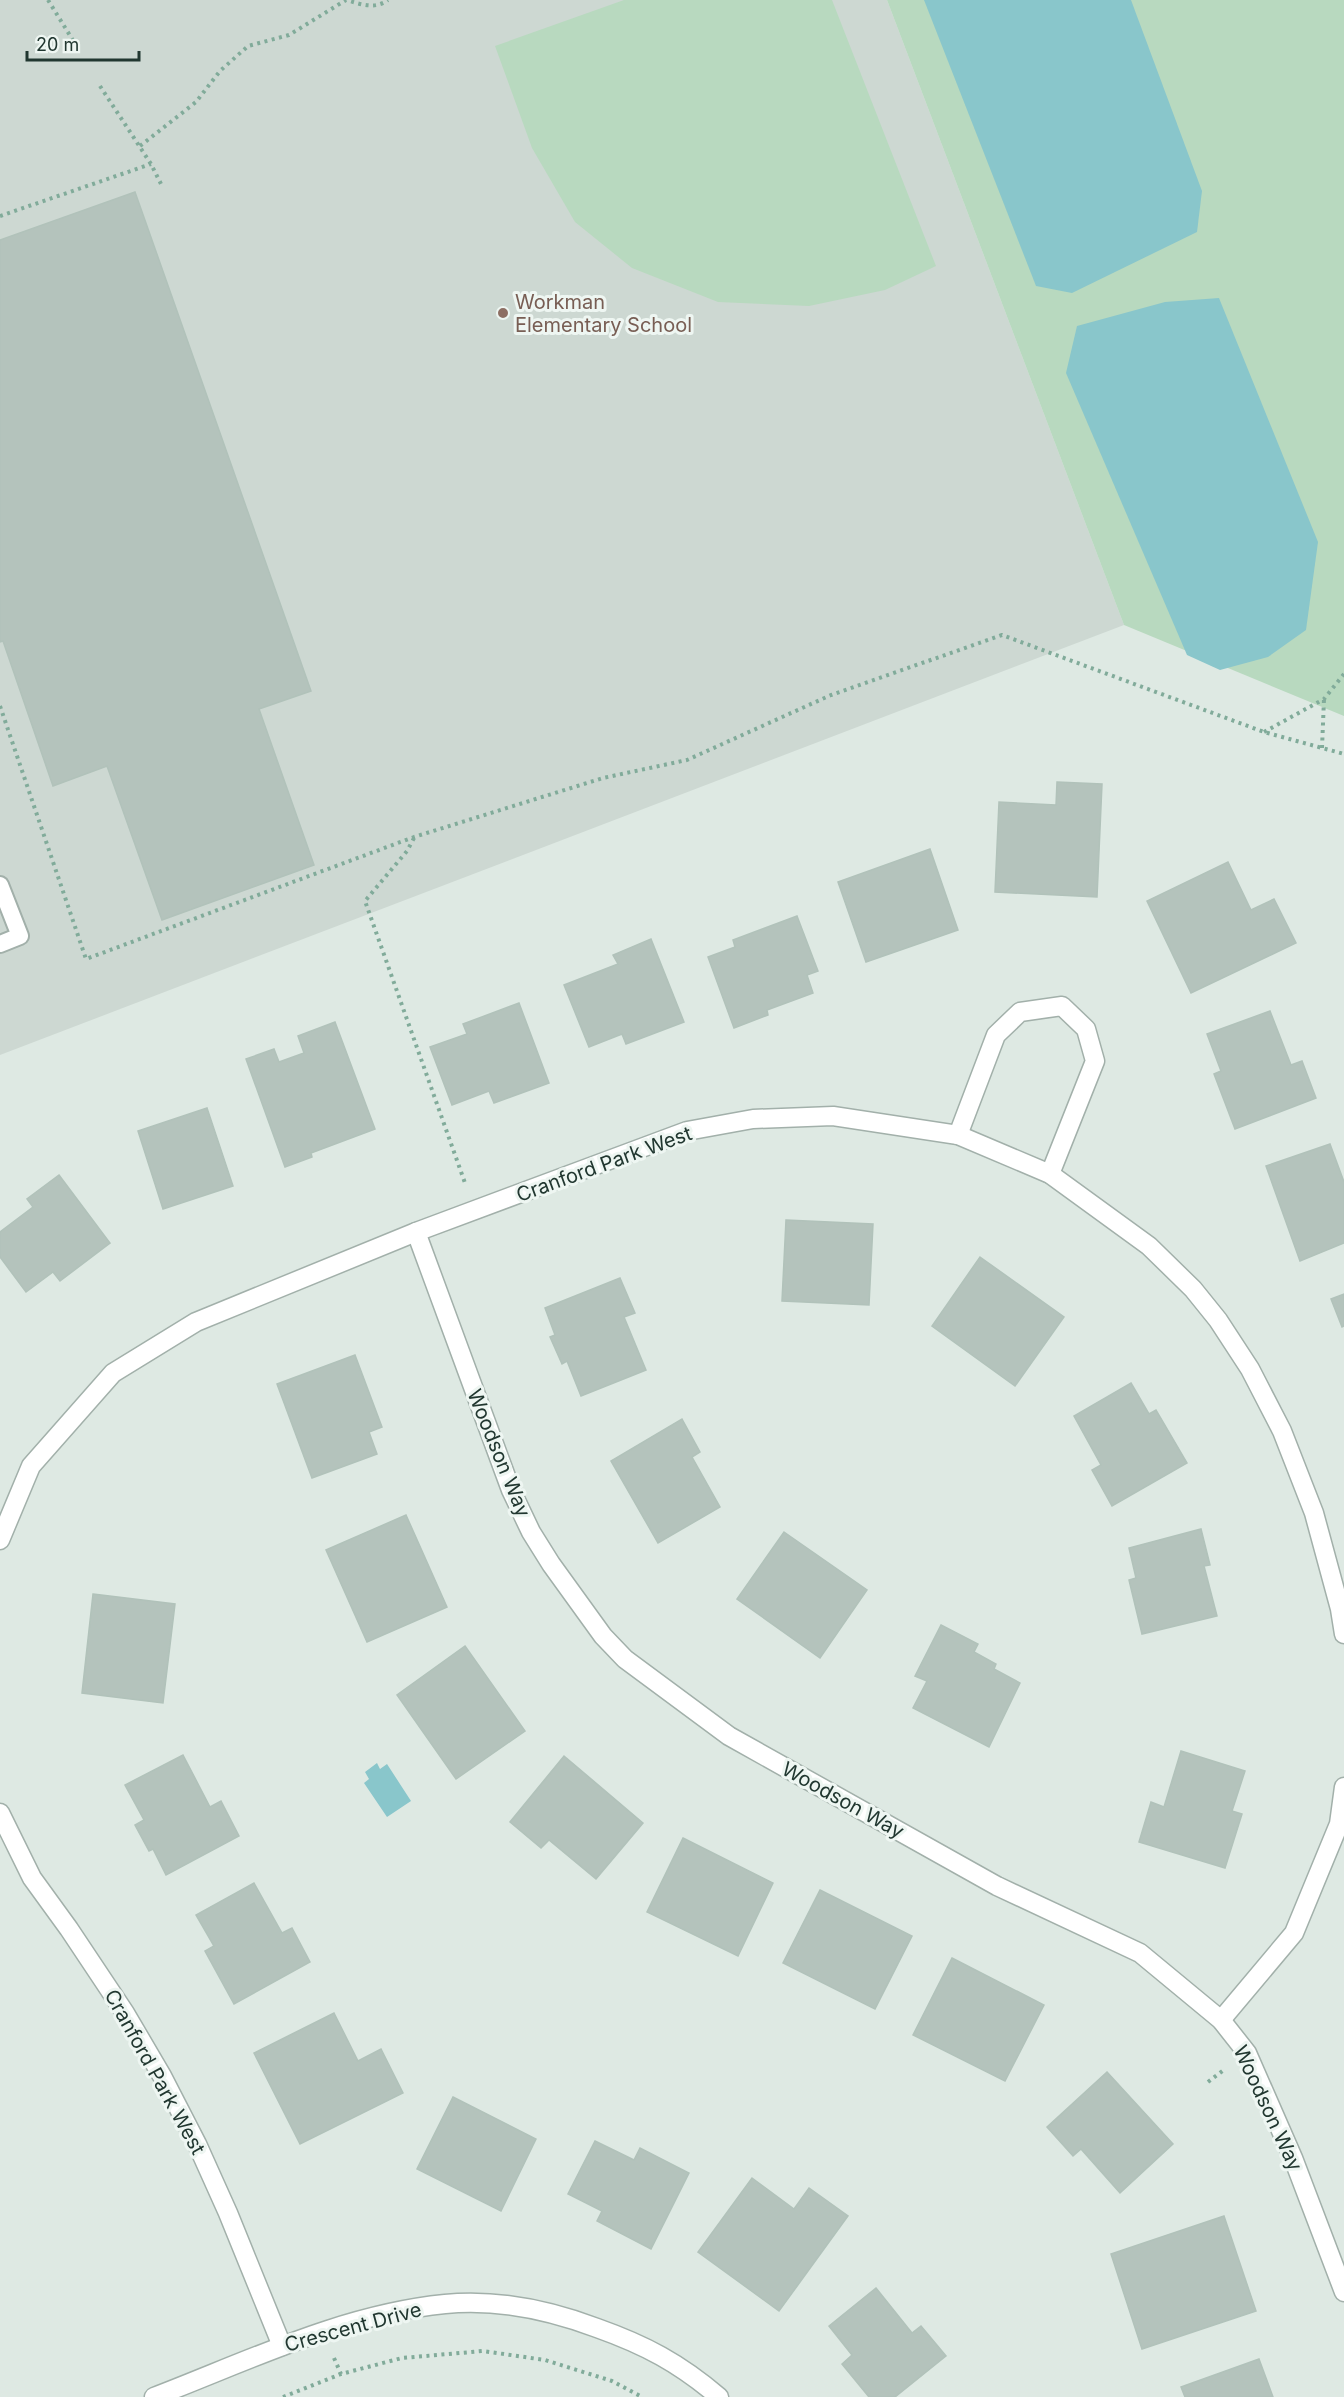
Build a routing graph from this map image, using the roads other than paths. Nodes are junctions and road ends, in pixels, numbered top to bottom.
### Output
1 (0, 885) edge
2 (0, 944) edge
3 (958, 1135) junction
4 (1050, 1174) junction
5 (416, 1232) junction
6 (0, 1540) edge
7 (1344, 1634) edge
8 (1344, 1786) edge
9 (0, 1814) edge
10 (1221, 2020) junction
11 (1344, 2292) edge
12 (282, 2346) junction
13 (154, 2397) edge
14 (719, 2397) edge

1 - 2 lane
3 - 4 street, Cranford Park West
3 - 4 street
3 - 5 street, Cranford Park West
4 - 7 street, Cranford Park West
5 - 6 street, Cranford Park West
5 - 10 street, Woodson Way
8 - 10 street
9 - 12 street, Cranford Park West
10 - 11 street, Woodson Way
12 - 13 street, Crescent Drive
12 - 14 street, Crescent Drive

